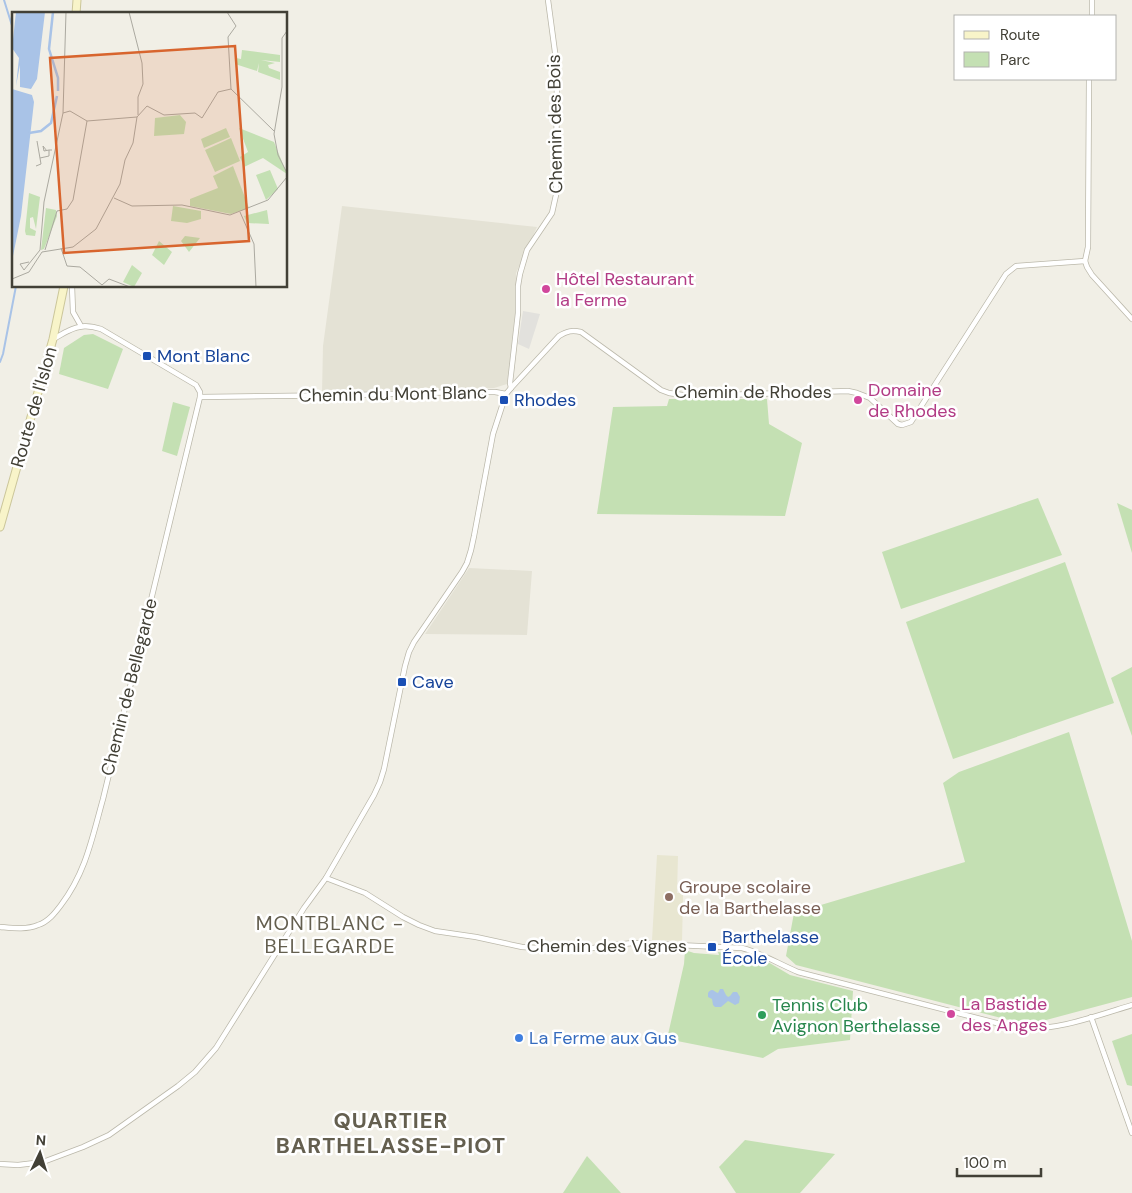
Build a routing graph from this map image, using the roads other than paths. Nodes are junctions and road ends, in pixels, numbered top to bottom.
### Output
1 (548, 0) edge
2 (1092, 0) edge
3 (1092, 15) edge
4 (1089, 80) edge
5 (1085, 261) junction
6 (64, 288) edge
7 (72, 288) edge
8 (1132, 319) edge
9 (81, 326) junction
10 (53, 339) junction
11 (511, 388) junction
12 (506, 394) junction
13 (200, 397) junction
14 (0, 527) edge
15 (326, 878) junction
16 (0, 927) edge
17 (1132, 1005) edge
18 (1091, 1017) junction
19 (1132, 1133) edge
20 (0, 1164) edge

1 - 11 street, Chemin des Bois
2 - 3 street
4 - 5 street
5 - 8 street
5 - 11 street, Chemin de Rhodes
6 - 10 street, Route de l'Islon
7 - 9 street
9 - 10 street
9 - 13 street
10 - 14 street, Route de l'Islon
11 - 12 street, Chemin de Rhodes
12 - 13 street, Chemin du Mont Blanc
12 - 15 street, Chemin du Mont Blanc
13 - 16 street, Chemin de Bellegarde
15 - 18 street, Chemin des Vignes
15 - 20 street
17 - 18 street, Chemin des Vignes
18 - 19 street

